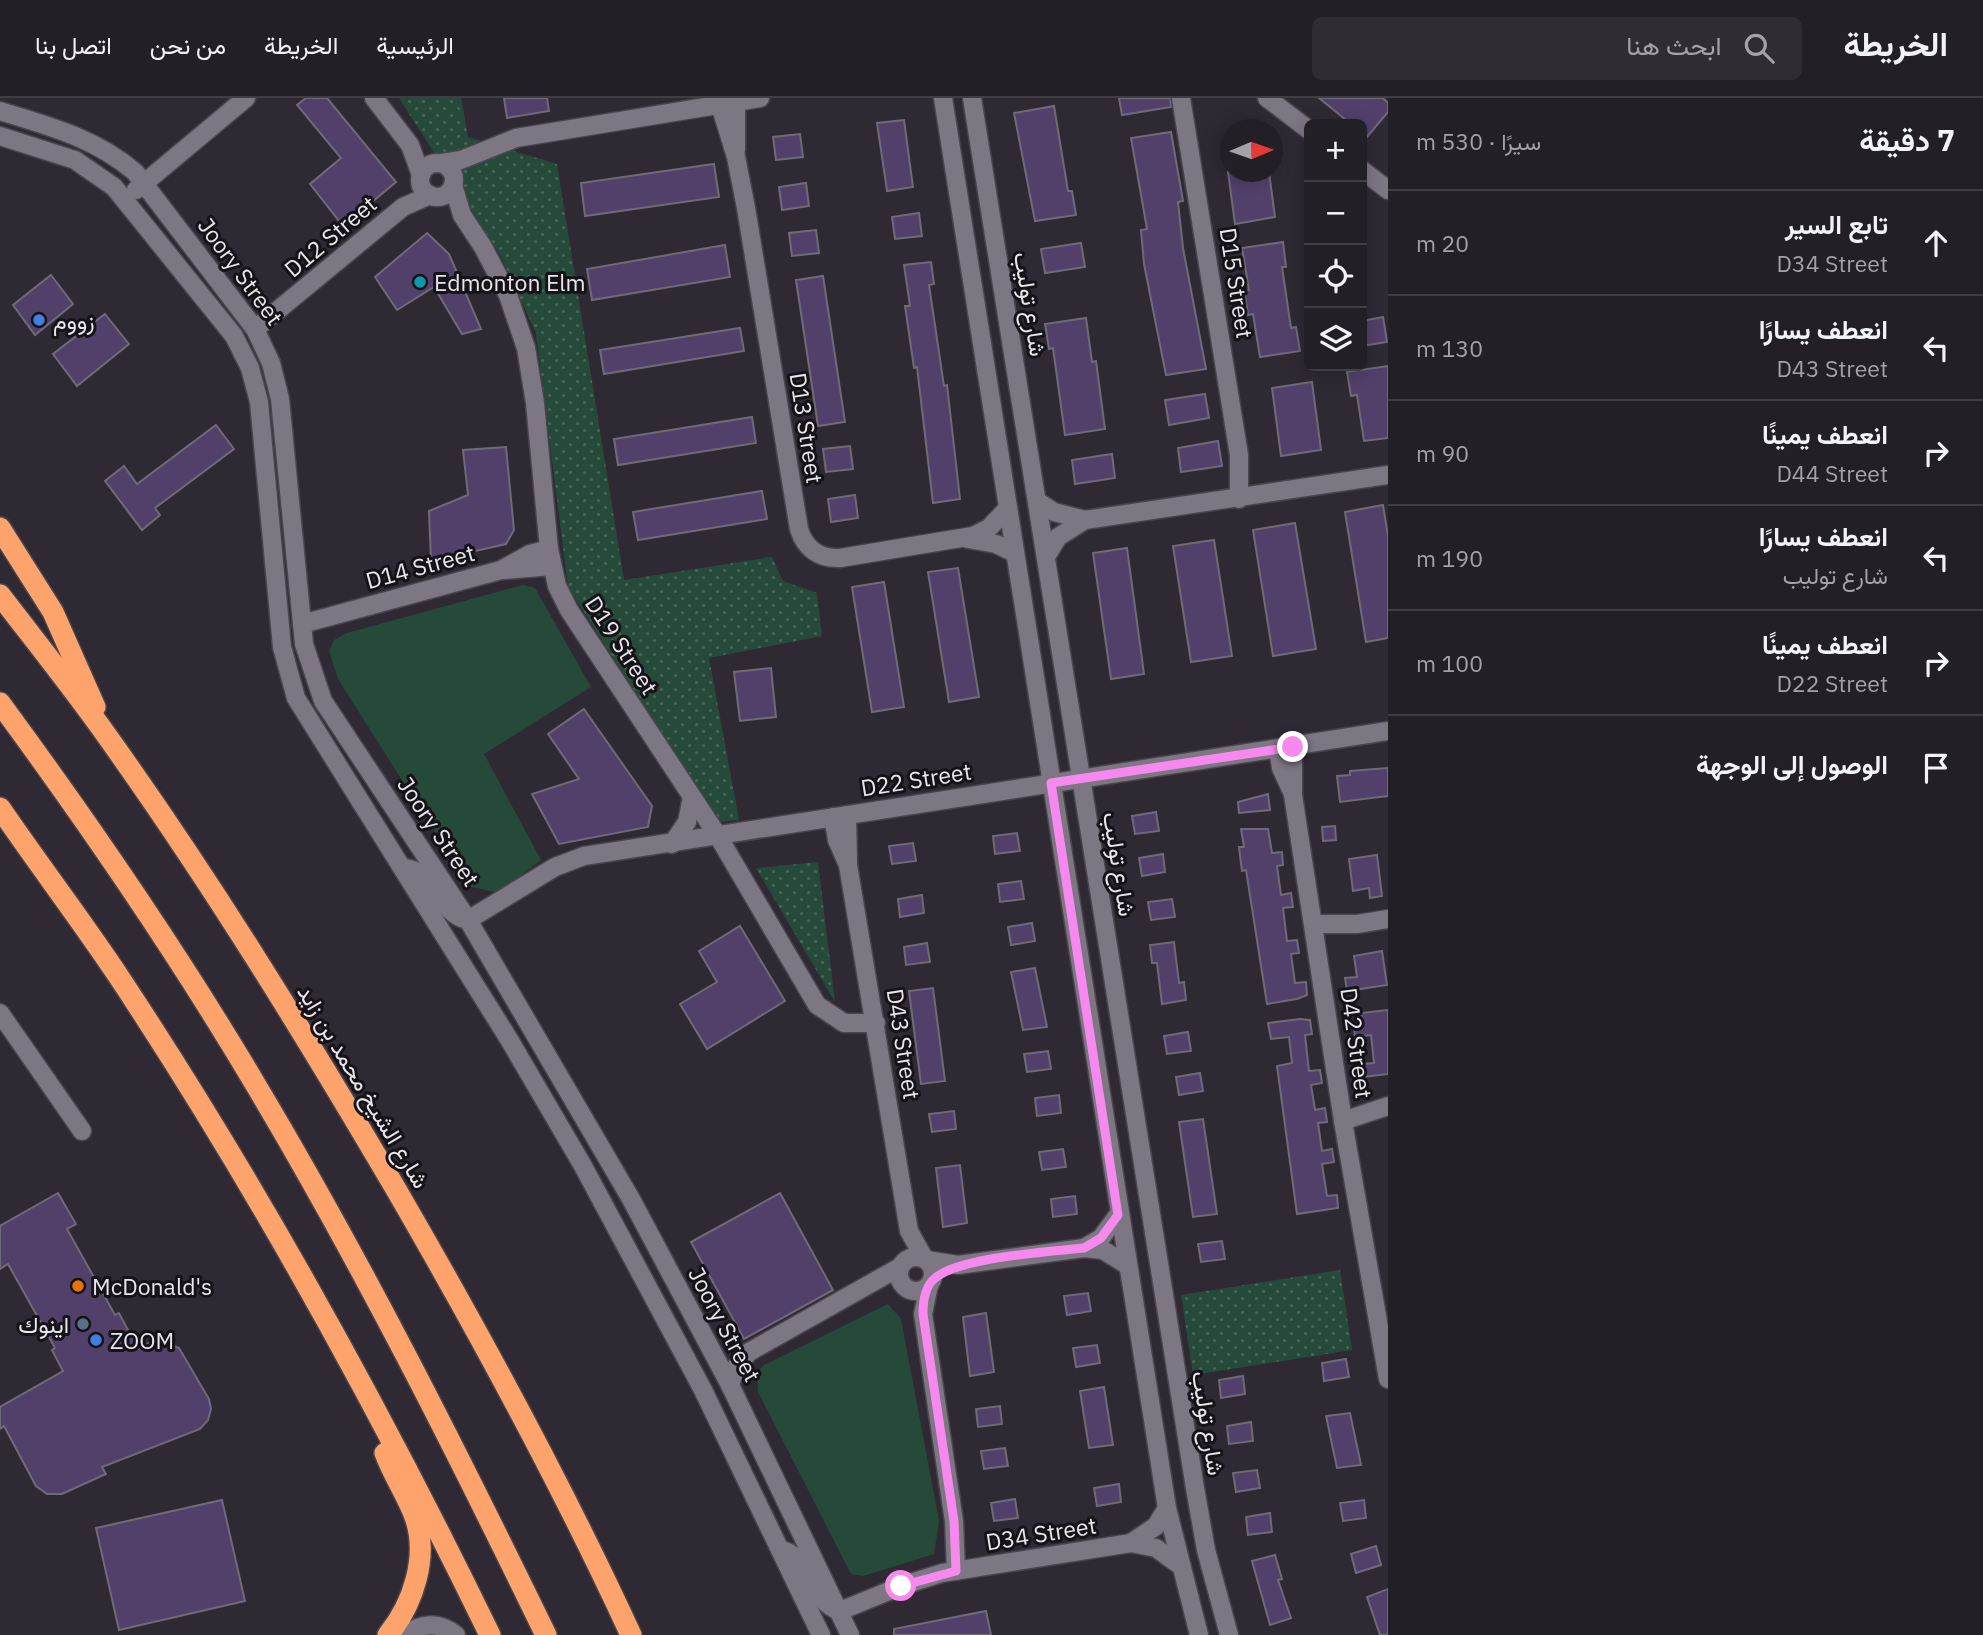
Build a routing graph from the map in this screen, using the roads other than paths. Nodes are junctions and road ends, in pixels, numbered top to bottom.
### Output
1 (246, 98) edge
2 (374, 98) edge
3 (760, 98) edge
4 (943, 98) edge
5 (972, 98) edge
6 (1181, 98) edge
7 (1195, 98) edge
8 (1267, 98) edge
9 (728, 103) junction
10 (0, 111) edge
11 (1185, 118) junction
12 (1304, 126) edge
13 (0, 136) edge
14 (410, 145) junction
15 (467, 158) junction
16 (440, 163) junction
17 (1367, 174) edge
18 (420, 177) junction
19 (454, 182) junction
20 (145, 183) junction
21 (1388, 190) edge
22 (433, 196) junction
23 (125, 199) junction
24 (403, 207) junction
25 (462, 215) junction
26 (255, 329) junction
27 (1388, 475) edge
28 (1246, 498) junction
29 (1037, 501) junction
30 (1008, 508) junction
31 (1085, 520) junction
32 (0, 528) edge
33 (964, 538) junction
34 (1015, 553) junction
35 (1047, 555) junction
36 (550, 557) junction
37 (0, 595) edge
38 (302, 624) junction
39 (0, 704) edge
40 (1388, 731) edge
41 (107, 735) junction
42 (1285, 748) junction
43 (1082, 778) junction
44 (1051, 783) junction
45 (692, 797) junction
46 (0, 808) edge
47 (840, 816) junction
48 (718, 836) junction
49 (672, 844) junction
50 (403, 867) junction
51 (1388, 919) edge
52 (468, 920) junction
53 (1316, 931) junction
54 (0, 1013) edge
55 (876, 1023) junction
56 (1386, 1107) edge
57 (1342, 1114) junction
58 (82, 1131) dead end
59 (1118, 1215) junction
60 (908, 1231) junction
61 (1084, 1248) junction
62 (925, 1259) junction
63 (901, 1265) junction
64 (958, 1265) junction
65 (1127, 1265) junction
66 (931, 1282) junction
67 (872, 1285) junction
68 (906, 1287) junction
69 (1381, 1293) edge
70 (923, 1314) junction
71 (749, 1352) junction
72 (713, 1354) junction
73 (1388, 1379) edge
74 (730, 1385) junction
75 (382, 1423) junction
76 (1167, 1508) junction
77 (1131, 1543) junction
78 (782, 1550) junction
79 (1178, 1564) junction
80 (962, 1570) junction
81 (840, 1611) junction
82 (388, 1635) edge
83 (404, 1635) edge
84 (456, 1635) edge
85 (491, 1635) edge
86 (546, 1635) edge
87 (631, 1635) edge
88 (821, 1635) edge
89 (850, 1635) edge
90 (1199, 1635) edge
91 (1229, 1635) edge

1 - 20 street
2 - 14 street
3 - 9 street
4 - 30 street
5 - 29 street, شارع توليب
6 - 11 street, D15 Street
7 - 11 street
8 - 12 street
9 - 15 street
9 - 33 street, D13 Street
10 - 20 street, Joory Street
11 - 28 street, D15 Street
13 - 23 street, Joory Street
14 - 16 street
14 - 18 street
15 - 16 street
15 - 19 street
16 - 18 street
16 - 19 street
17 - 21 street
18 - 22 street
18 - 24 street, D12 Street
19 - 22 street
19 - 25 street, D19 Street
20 - 23 street
20 - 26 street, Joory Street
22 - 24 street, D12 Street
22 - 25 street, D19 Street
23 - 50 street, Joory Street
24 - 26 street, D12 Street
25 - 36 street, D19 Street
26 - 38 street, Joory Street
27 - 28 street
28 - 31 street
29 - 31 street
29 - 35 street, شارع توليب
30 - 33 street, D13 Street
30 - 34 street
31 - 35 street
32 - 41 highway
33 - 34 street, D13 Street
34 - 44 street
35 - 43 street, شارع توليب
36 - 38 street, D14 Street
36 - 45 street, D19 Street
37 - 41 highway, شارع الشيخ محمد بن زايد
38 - 52 street, Joory Street
39 - 86 highway
40 - 42 street, D22 Street
41 - 87 highway, شارع الشيخ محمد بن زايد
42 - 43 street, D22 Street
42 - 53 street, D42 Street
43 - 44 street, D22 Street
43 - 91 street, شارع توليب
44 - 47 street, D22 Street
44 - 59 street
45 - 48 street, D19 Street
45 - 49 street
46 - 75 highway
47 - 48 street, D22 Street
47 - 55 street, D43 Street
48 - 49 street, D22 Street
48 - 55 street, D19 Street
49 - 52 street, D22 Street
50 - 52 street
50 - 78 street, Joory Street
51 - 53 street
52 - 72 street, Joory Street
53 - 57 street, D42 Street
54 - 58 street
55 - 60 street, D43 Street
56 - 57 street
57 - 69 street, D42 Street
59 - 61 street
59 - 65 street
60 - 62 street, D43 Street
60 - 63 street, D43 Street
61 - 64 street
61 - 65 street
62 - 63 street
62 - 64 street
62 - 66 street
63 - 67 street
63 - 68 street
64 - 66 street
65 - 76 street
66 - 68 street
66 - 70 street
67 - 68 street
67 - 71 street
68 - 70 street
69 - 73 street, D42 Street
70 - 80 street
71 - 72 street
71 - 74 street
72 - 74 street, Joory Street
74 - 81 street, Joory Street
75 - 82 highway
75 - 85 highway
76 - 77 street, D34 Street
76 - 79 street
77 - 79 street, D34 Street
77 - 80 street, D34 Street
78 - 81 street
78 - 88 street, Joory Street
79 - 90 street
80 - 81 street, D34 Street
81 - 89 street, Joory Street
83 - 84 street

